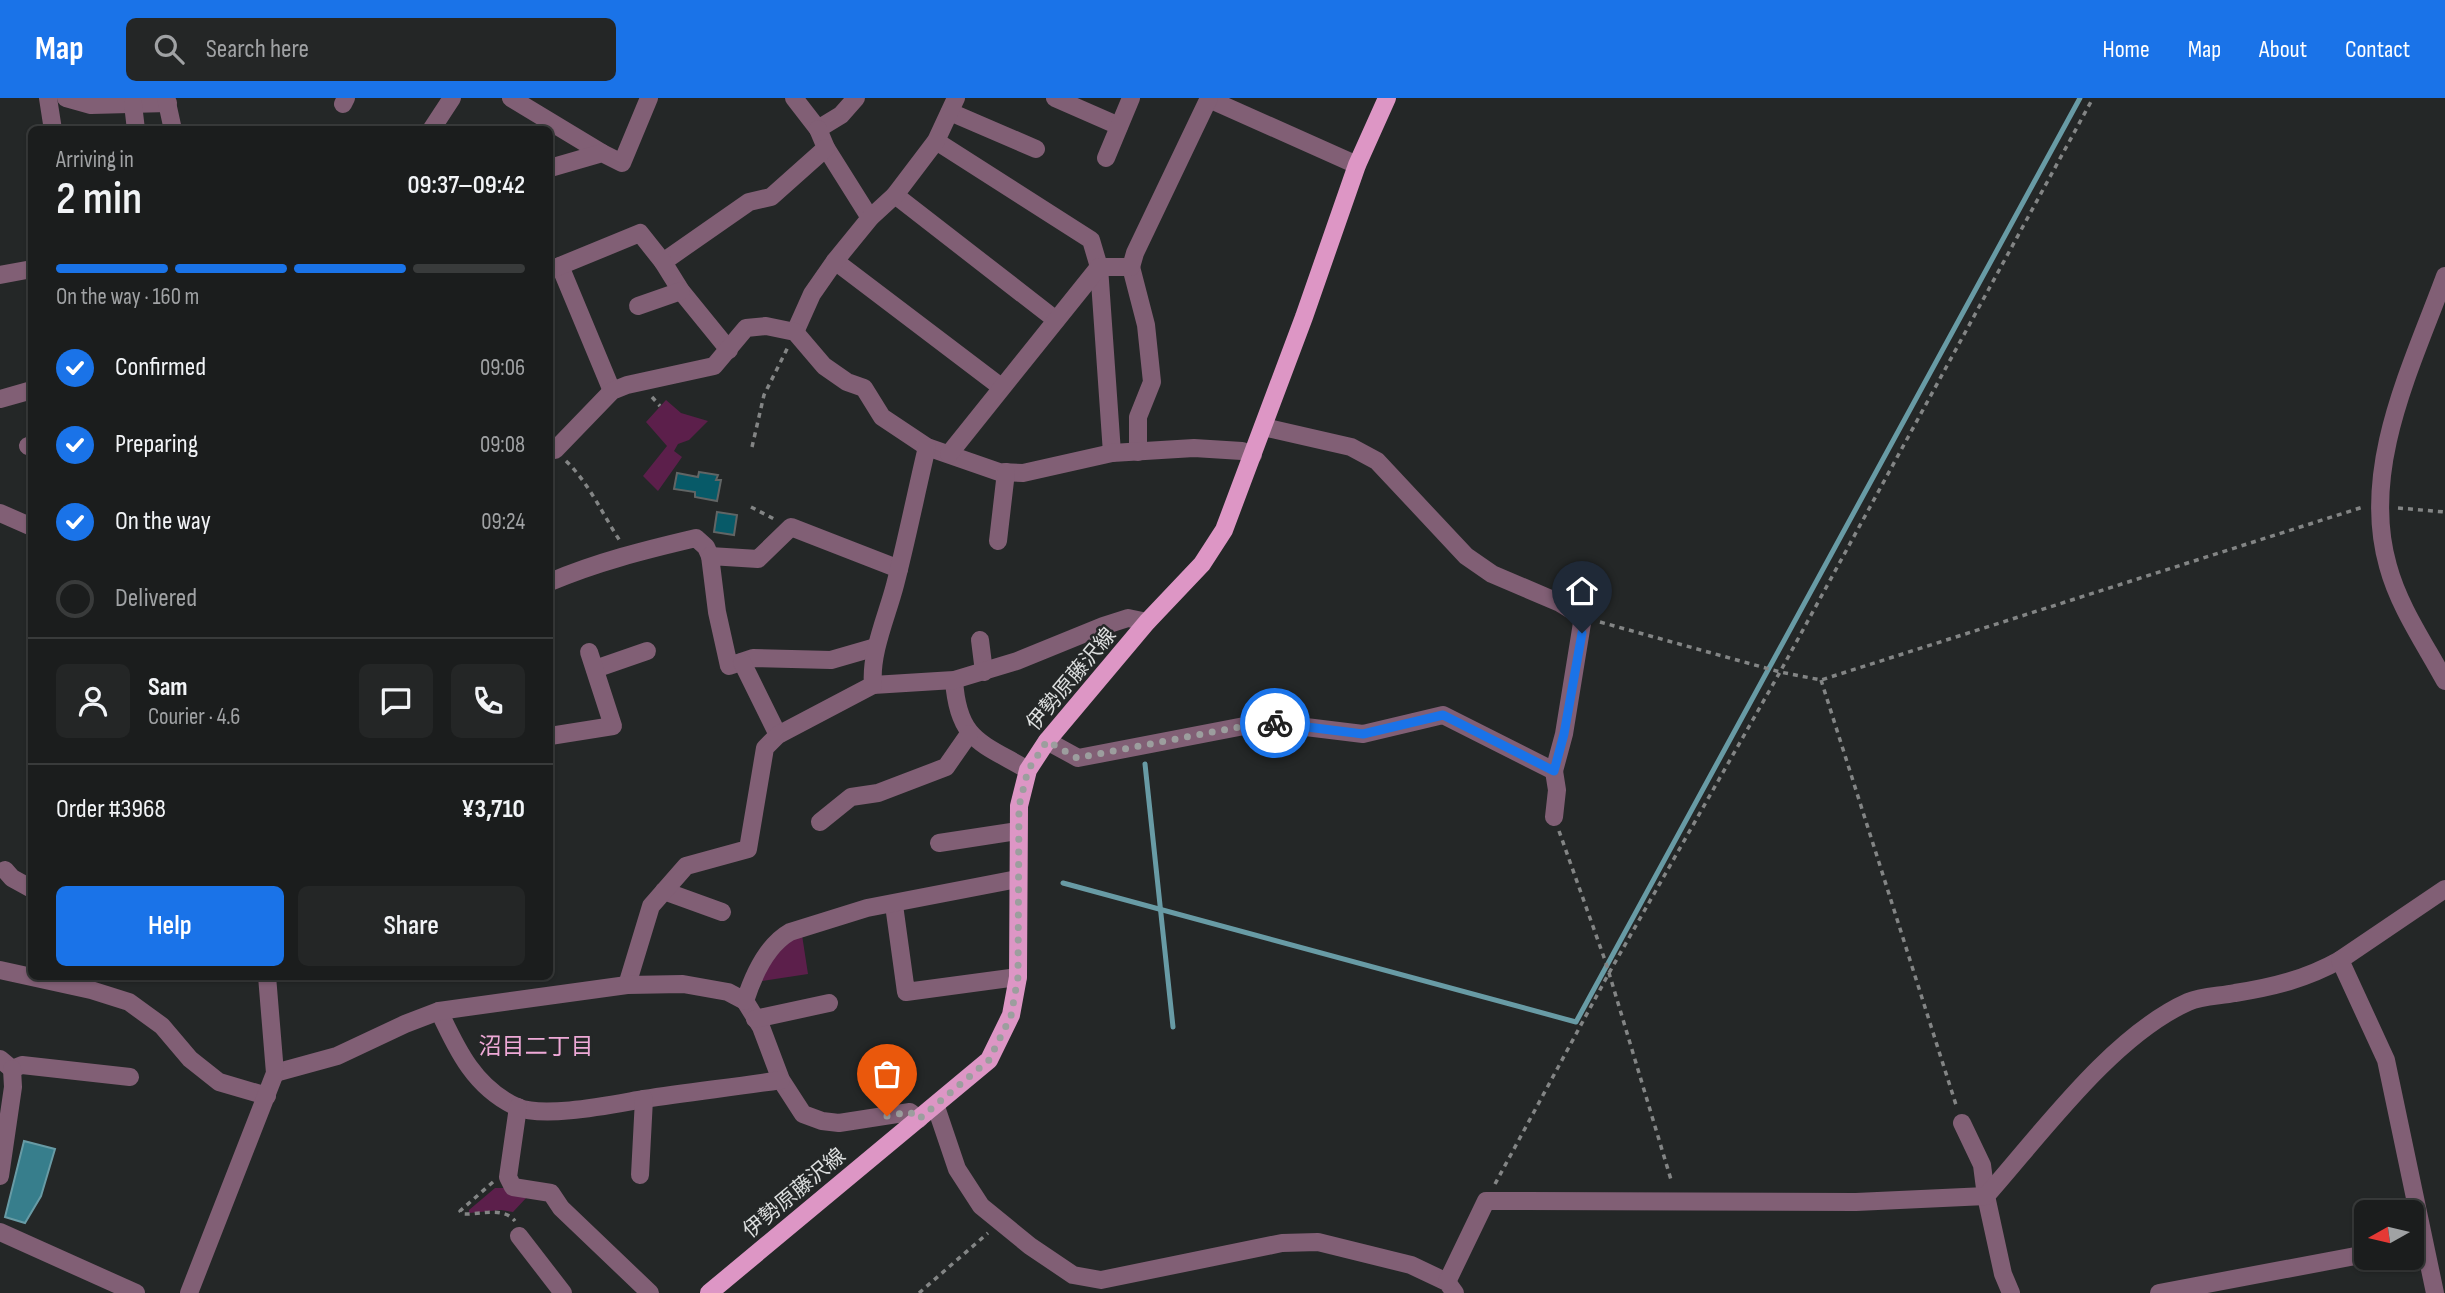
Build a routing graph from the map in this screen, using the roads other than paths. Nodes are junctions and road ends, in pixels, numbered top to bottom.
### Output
1 (48, 98) edge
2 (66, 98) edge
3 (452, 98) edge
4 (510, 98) edge
5 (649, 98) edge
6 (794, 98) edge
7 (856, 98) edge
8 (1055, 98) edge
9 (1131, 98) edge
10 (1209, 98) edge
11 (1387, 98) edge
12 (167, 101) edge
13 (133, 104) junction
14 (953, 105) edge
15 (52, 126) edge
16 (136, 126) edge
17 (172, 126) edge
18 (434, 126) edge
19 (1119, 126) junction
20 (818, 128) junction
21 (936, 141) junction
22 (826, 148) junction
23 (1036, 149) dead end
24 (602, 153) junction
25 (1105, 158) dead end
26 (1357, 165) junction
27 (553, 168) edge
28 (895, 195) junction
29 (870, 218) junction
30 (835, 261) junction
31 (663, 262) junction
32 (1099, 267) junction
33 (1131, 267) junction
34 (555, 268) edge
35 (28, 270) edge
36 (0, 275) edge
37 (2445, 276) edge
38 (681, 291) junction
39 (638, 306) dead end
40 (1056, 320) junction
41 (795, 332) junction
42 (729, 350) junction
43 (1001, 387) junction
44 (28, 391) edge
45 (612, 391) junction
46 (0, 399) edge
47 (1263, 427) junction
48 (927, 447) junction
49 (553, 448) edge
50 (1138, 452) junction
51 (1112, 453) junction
52 (948, 454) junction
53 (1253, 455) junction
54 (1006, 472) junction
55 (0, 513) edge
56 (28, 525) edge
57 (998, 541) dead end
58 (710, 556) junction
59 (899, 569) junction
60 (553, 581) edge
61 (1147, 622) junction
62 (980, 640) dead end
63 (876, 647) junction
64 (647, 651) dead end
65 (742, 662) junction
66 (984, 671) junction
67 (954, 680) junction
68 (2445, 681) edge
69 (873, 685) junction
70 (969, 734) junction
71 (778, 735) junction
72 (553, 736) edge
73 (1047, 741) junction
74 (1028, 770) junction
75 (1554, 771) junction
76 (1554, 817) road end
77 (830, 822) dead end
78 (1018, 831) junction
79 (939, 843) dead end
80 (5, 870) dead end
81 (1017, 879) junction
82 (28, 887) edge
83 (2445, 888) edge
84 (664, 891) junction
85 (894, 905) junction
86 (722, 912) dead end
87 (2340, 960) junction
88 (0, 970) edge
89 (28, 976) edge
90 (1018, 977) junction
91 (46, 980) edge
92 (267, 980) edge
93 (627, 985) junction
94 (745, 1001) junction
95 (829, 1003) dead end
96 (439, 1011) junction
97 (755, 1019) junction
98 (6, 1064) edge
99 (275, 1073) junction
100 (130, 1077) dead end
101 (781, 1080) junction
102 (267, 1096) junction
103 (643, 1099) junction
104 (518, 1107) junction
105 (936, 1107) junction
106 (919, 1119) junction
107 (4, 1121) edge
108 (1962, 1123) road end
109 (640, 1175) dead end
110 (0, 1176) edge
111 (1986, 1196) junction
112 (2411, 1200) edge
113 (0, 1233) edge
114 (519, 1236) road end
115 (2354, 1256) edge
116 (2424, 1259) edge
117 (1451, 1287) edge
118 (136, 1293) edge
119 (189, 1293) edge
120 (563, 1293) edge
121 (650, 1293) edge
122 (709, 1293) edge
123 (2011, 1293) edge
124 (2159, 1293) edge
125 (2435, 1293) edge

1 - 15 street
2 - 13 street
3 - 18 street
4 - 24 street
5 - 24 street
6 - 20 street
7 - 20 street
8 - 19 street
9 - 19 street
10 - 26 street
10 - 33 street
11 - 26 main road, 伊勢原藤沢線
12 - 13 street
12 - 17 street
13 - 16 street
14 - 21 street
14 - 23 street
19 - 25 street
20 - 22 street
21 - 28 street
21 - 32 street
22 - 29 street
22 - 31 street
24 - 27 street
26 - 47 main road, 伊勢原藤沢線
28 - 29 street
28 - 40 street
29 - 30 street
30 - 41 street
30 - 43 street
31 - 34 street
31 - 38 street
32 - 33 street
32 - 40 street
32 - 51 street
33 - 50 street
34 - 45 street
35 - 36 street
37 - 68 street
38 - 39 street
38 - 42 street
40 - 43 street
41 - 42 street
41 - 48 street
42 - 45 street
43 - 52 street
44 - 46 street
45 - 49 street
47 - 53 main road, 伊勢原藤沢線
47 - 75 street
48 - 52 street
48 - 59 street
50 - 51 street
50 - 53 street
51 - 54 street
52 - 54 street
53 - 61 main road, 伊勢原藤沢線
54 - 57 street
55 - 56 street
58 - 59 street
58 - 60 street
58 - 65 street
59 - 63 street
61 - 66 street
61 - 73 main road, 伊勢原藤沢線
62 - 66 street
63 - 65 street
63 - 69 street
64 - 72 street
65 - 71 street
66 - 67 street
67 - 69 street
67 - 70 street
69 - 71 street
70 - 74 street
70 - 77 street
71 - 84 street
73 - 74 main road, 伊勢原藤沢線
73 - 75 street
74 - 78 main road, 伊勢原藤沢線
75 - 76 street
78 - 79 street
78 - 81 main road, 伊勢原藤沢線
80 - 82 street
81 - 85 street
81 - 90 main road, 伊勢原藤沢線
83 - 87 street
84 - 86 street
84 - 93 street
85 - 90 street
85 - 94 street
87 - 111 street
87 - 112 street
88 - 89 street
90 - 105 main road, 伊勢原藤沢線
91 - 102 street
92 - 99 street
93 - 94 street
93 - 96 street
94 - 97 street
95 - 97 street
96 - 99 street
96 - 104 street
97 - 101 street
98 - 100 street
98 - 107 street
99 - 102 street
101 - 103 street
101 - 106 street
102 - 119 street
103 - 104 street
103 - 109 street
104 - 121 street
105 - 106 main road, 伊勢原藤沢線
105 - 117 street
106 - 122 main road, 伊勢原藤沢線
107 - 110 street
108 - 111 street
111 - 117 street
111 - 123 street
113 - 118 street
114 - 120 street
115 - 124 street
116 - 125 street

